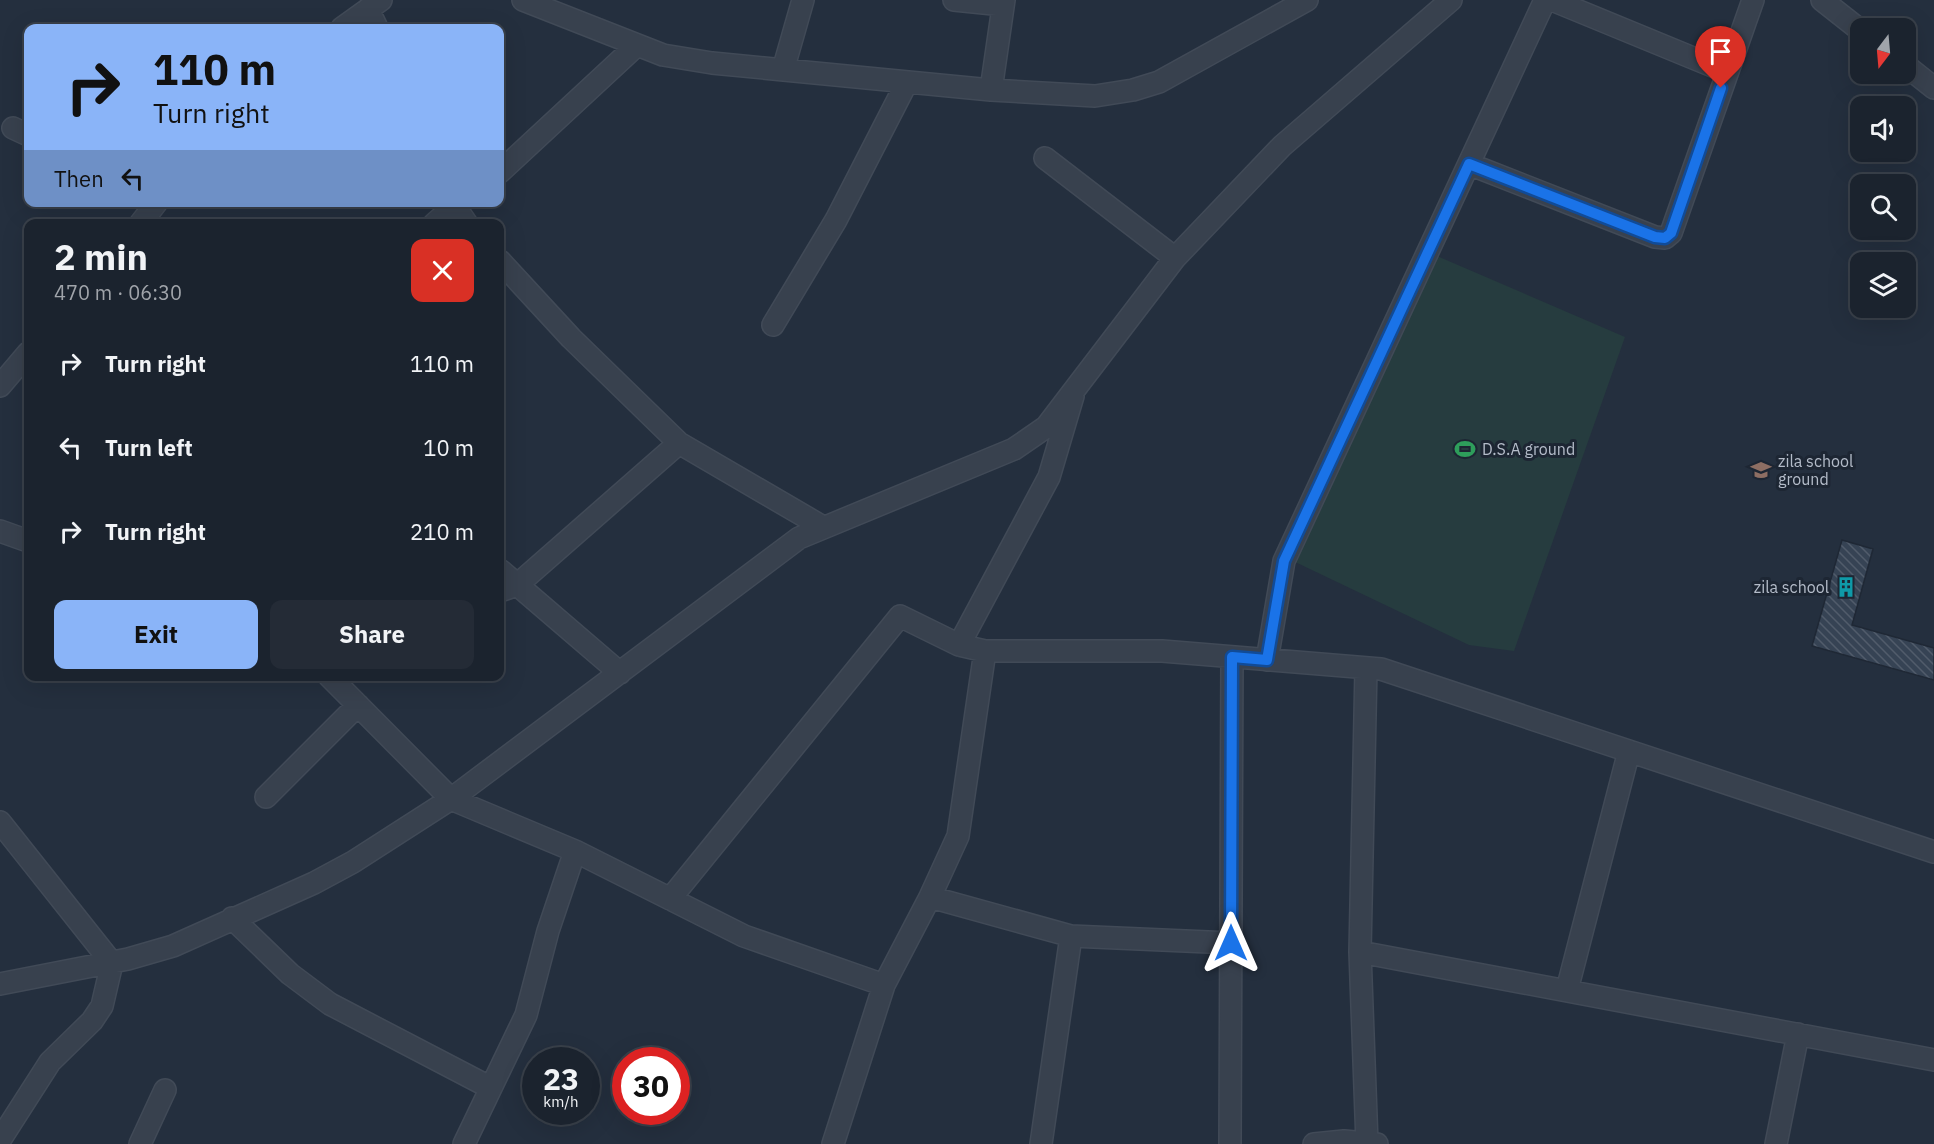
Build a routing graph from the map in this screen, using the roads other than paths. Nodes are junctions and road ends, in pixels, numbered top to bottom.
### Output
1 (522, 0) edge
2 (803, 0) edge
3 (954, 0) edge
4 (1307, 0) edge
5 (1451, 0) edge
6 (1545, 0) edge
7 (1552, 0) edge
8 (1753, 0) edge
9 (1822, 0) edge
10 (1004, 3) edge
11 (375, 4) edge
12 (1850, 22) edge
13 (348, 24) edge
14 (377, 24) edge
15 (637, 45) junction
16 (783, 70) junction
17 (1727, 72) junction
18 (1916, 74) edge
19 (907, 82) junction
20 (1934, 88) edge
21 (991, 90) junction
22 (1044, 158) dead end
23 (1469, 164) junction
24 (504, 168) edge
25 (458, 209) edge
26 (442, 219) edge
27 (1175, 258) junction
28 (504, 265) edge
29 (773, 325) dead end
30 (24, 358) edge
31 (0, 386) edge
32 (1075, 388) junction
33 (679, 443) junction
34 (823, 527) junction
35 (0, 531) edge
36 (24, 540) edge
37 (508, 588) edge
38 (958, 645) junction
39 (985, 651) junction
40 (1232, 657) junction
41 (1267, 660) junction
42 (1366, 668) junction
43 (620, 673) junction
44 (333, 681) edge
45 (358, 705) junction
46 (1629, 751) junction
47 (266, 797) dead end
48 (452, 799) junction
49 (0, 822) edge
50 (574, 851) junction
51 (1934, 852) edge
52 (930, 897) junction
53 (670, 899) junction
54 (232, 918) junction
55 (1071, 936) junction
56 (1231, 943) junction
57 (1360, 952) junction
58 (112, 963) junction
59 (0, 984) edge
60 (884, 985) junction
61 (1567, 990) junction
62 (1798, 1034) junction
63 (1934, 1060) edge
64 (491, 1088) junction
65 (165, 1090) dead end
66 (0, 1140) edge
67 (141, 1144) edge
68 (464, 1144) edge
69 (833, 1144) edge
70 (1042, 1144) edge
71 (1230, 1144) edge
72 (1314, 1144) edge
73 (1372, 1144) edge
74 (1776, 1144) edge

1 - 15 street
2 - 16 street
3 - 10 street
4 - 21 street
5 - 27 street
6 - 23 street
7 - 17 street
8 - 17 street
9 - 12 street
10 - 21 street
11 - 13 street
11 - 14 street
15 - 16 street
15 - 24 street
16 - 19 street
17 - 23 street
18 - 20 street
19 - 21 street
19 - 29 street
22 - 27 street
23 - 41 street
25 - 26 street
27 - 32 street
28 - 33 street
30 - 31 street
32 - 34 street
32 - 38 street
33 - 34 street
33 - 37 street
34 - 43 street
35 - 36 street
37 - 43 street
38 - 39 street
38 - 53 street
39 - 40 street
39 - 52 street
40 - 41 street
40 - 56 street
41 - 42 street
42 - 46 street
42 - 57 street
43 - 48 street
44 - 45 street
45 - 47 street
45 - 48 street
46 - 51 street
46 - 61 street
48 - 50 street
48 - 54 street
49 - 58 street
50 - 53 street
50 - 64 street
52 - 55 street
52 - 60 street
53 - 60 street
54 - 58 street
54 - 64 street
55 - 56 street
55 - 70 street
56 - 71 street
57 - 61 street
57 - 73 street
58 - 59 street
58 - 66 street
60 - 69 street
61 - 62 street
62 - 63 street
62 - 74 street
64 - 68 street
65 - 67 street
72 - 73 street

